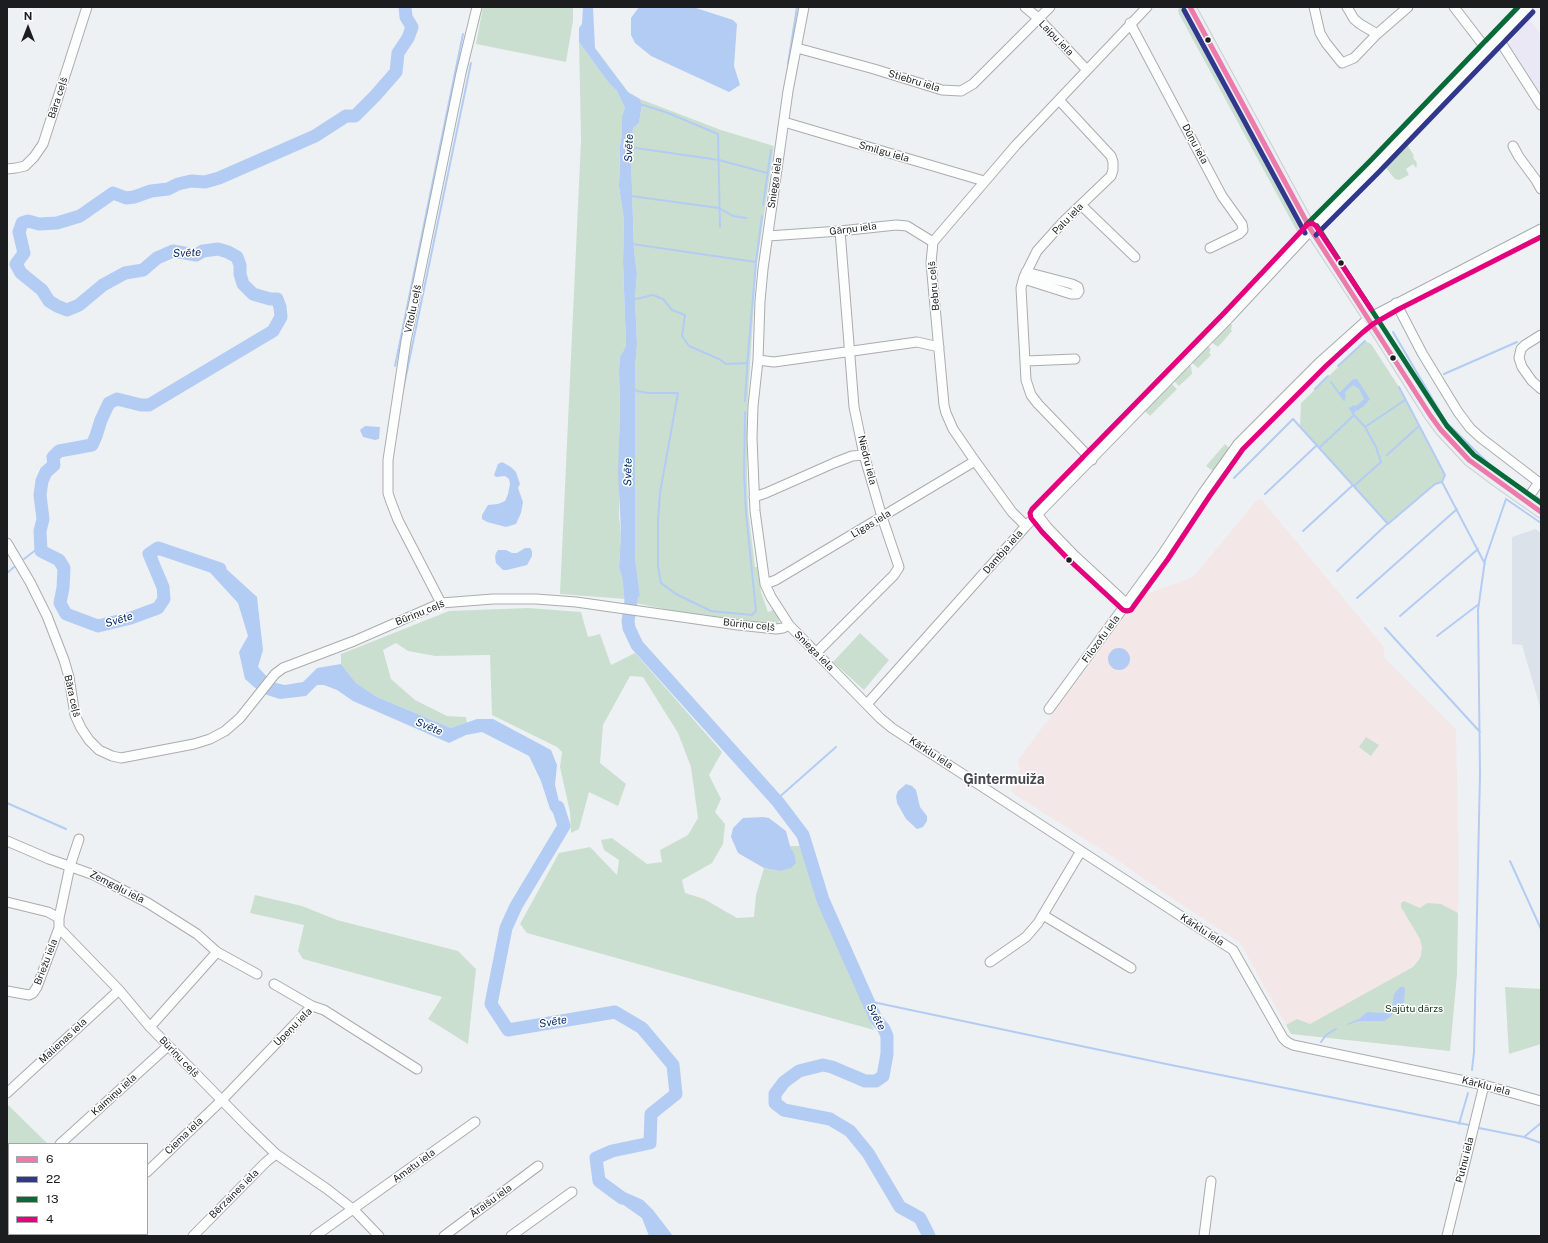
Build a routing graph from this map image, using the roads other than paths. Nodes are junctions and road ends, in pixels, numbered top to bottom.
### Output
1 (87, 7) edge
2 (477, 7) edge
3 (804, 7) edge
4 (1025, 7) edge
5 (1050, 7) edge
6 (1147, 7) edge
7 (1190, 7) edge
8 (1314, 7) edge
9 (1347, 7) edge
10 (1408, 7) edge
11 (1454, 7) edge
12 (1528, 7) edge
13 (1038, 18) junction
14 (1130, 23) junction
15 (1377, 34) junction
16 (1498, 38) junction
17 (796, 48) junction
18 (1487, 50) junction
19 (1086, 69) junction
20 (1059, 100) junction
21 (1541, 104) edge
22 (784, 122) junction
23 (1513, 146) dead end
24 (7, 169) edge
25 (984, 181) junction
26 (1541, 189) edge
27 (1081, 205) junction
28 (1541, 229) edge
29 (1311, 230) junction
30 (840, 231) junction
31 (768, 236) junction
32 (933, 242) junction
33 (1210, 248) dead end
34 (1135, 256) dead end
35 (1025, 276) junction
36 (1396, 303) junction
37 (1369, 318) junction
38 (1541, 335) edge
39 (939, 347) junction
40 (850, 352) junction
41 (1075, 359) dead end
42 (758, 360) junction
43 (1026, 361) junction
44 (1541, 389) edge
45 (864, 455) junction
46 (1092, 460) junction
47 (975, 461) junction
48 (1540, 483) edge
49 (754, 497) junction
50 (1526, 501) junction
51 (1541, 512) edge
52 (1037, 514) junction
53 (882, 518) junction
54 (1026, 526) junction
55 (7, 543) edge
56 (766, 584) junction
57 (441, 603) junction
58 (1127, 604) junction
59 (788, 625) junction
60 (816, 653) junction
61 (275, 674) joint
62 (867, 704) junction
63 (1049, 709) dead end
64 (79, 839) dead end
65 (7, 840) edge
66 (1081, 851) junction
67 (70, 866) junction
68 (7, 902) edge
69 (1043, 915) junction
70 (59, 918) junction
71 (59, 928) junction
72 (217, 952) junction
73 (990, 962) dead end
74 (1131, 968) dead end
75 (257, 974) dead end
76 (274, 984) dead end
77 (118, 990) junction
78 (7, 991) edge
79 (312, 1006) junction
80 (150, 1027) junction
81 (168, 1046) junction
82 (417, 1069) dead end
83 (1484, 1085) junction
84 (7, 1093) edge
85 (222, 1100) junction
86 (1541, 1101) edge
87 (475, 1122) dead end
88 (61, 1143) edge
89 (276, 1154) junction
90 (538, 1166) dead end
91 (148, 1171) edge
92 (1211, 1181) dead end
93 (572, 1192) dead end
94 (354, 1210) junction
95 (193, 1236) edge
96 (315, 1236) edge
97 (379, 1236) edge
98 (444, 1236) edge
99 (511, 1236) edge
100 (1204, 1236) edge
101 (1447, 1236) edge

1 - 24 street, Bāra ceļš
2 - 57 street, Vītolu ceļš
3 - 17 street, Sniega iela
4 - 13 street, Laipu iela
5 - 13 street, Stiebru iela
6 - 14 street
7 - 29 main road
8 - 15 street
9 - 15 street
10 - 15 street
11 - 18 street
12 - 16 street, Dambja iela
13 - 17 street, Stiebru iela
13 - 19 street, Laipu iela
14 - 19 street
14 - 33 street, Dūņu iela
16 - 18 street, Dambja iela
16 - 21 street
17 - 22 street, Sniega iela
18 - 29 street, Dambja iela
19 - 20 street
20 - 25 street
20 - 27 street, Palu iela
22 - 25 street, Smilgu iela
22 - 31 street, Sniega iela
23 - 26 street
25 - 32 street
27 - 34 street
27 - 35 street, Palu iela
28 - 36 street, Filozofu iela
29 - 37 main road
29 - 46 street, Dambja iela
30 - 31 street, Gārņu iela
30 - 32 street, Gārņu iela
30 - 40 street, Niedru iela
31 - 42 street, Sniega iela
32 - 39 street, Bebru ceļš
35 - 35 street
35 - 43 street, Palu iela
36 - 37 street, Filozofu iela
36 - 48 street
37 - 50 main road
37 - 58 street, Filozofu iela
38 - 44 street
39 - 40 street
39 - 47 street, Bebru ceļš
40 - 42 street
40 - 45 street, Niedru iela
41 - 43 street
42 - 49 street, Sniega iela
43 - 46 street, Palu iela
45 - 49 street
45 - 53 street, Niedru iela
46 - 52 street, Dambja iela
47 - 53 street, Līgas iela
47 - 54 street, Bebru ceļš
48 - 50 street
49 - 56 street, Sniega iela
50 - 51 main road
52 - 54 street, Dambja iela
52 - 58 street
53 - 56 street, Līgas iela
53 - 60 street, Niedru iela
54 - 62 street, Dambja iela
55 - 61 street, Bāra ceļš
56 - 59 street, Sniega iela
57 - 59 street, Būriņu ceļš
57 - 61 street, Būriņu ceļš
58 - 63 street, Filozofu iela
59 - 60 street, Sniega iela
60 - 62 street, Sniega iela
62 - 66 street, Kārklu iela
64 - 67 street
65 - 67 street, Zemgaļu iela
66 - 69 street
66 - 83 street, Kārklu iela
67 - 70 street
67 - 72 street, Zemgaļu iela
68 - 70 street
69 - 73 street
69 - 74 street
70 - 71 street
71 - 77 street, Būriņu ceļš
71 - 78 street, Briežu iela
72 - 75 street, Zemgaļu iela
72 - 80 street
76 - 79 street
77 - 80 street, Būriņu ceļš
77 - 84 street, Malienas iela
79 - 82 street, Upeņu iela
79 - 85 street, Upeņu iela
80 - 81 street, Būriņu ceļš
81 - 85 street, Būriņu ceļš
81 - 88 street, Kaimiņu iela
83 - 86 street, Kārklu iela
83 - 101 street, Putnu iela
85 - 89 street, Būriņu ceļš
85 - 91 street, Ciema iela
87 - 94 street, Amatu iela
89 - 94 street, Būriņu ceļš
89 - 95 street, Bērzaines iela
90 - 98 street, Āraišu iela
92 - 100 street
93 - 99 street
94 - 96 street, Amatu iela
94 - 97 street, Būriņu ceļš

